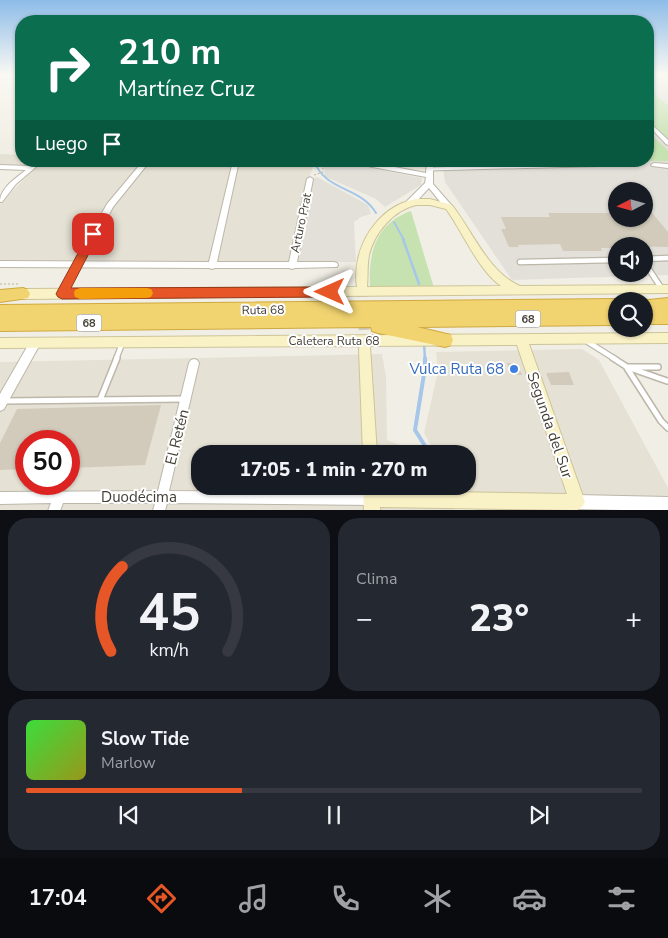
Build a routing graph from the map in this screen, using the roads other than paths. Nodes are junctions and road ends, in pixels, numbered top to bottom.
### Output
1 (654, 129) edge
2 (668, 143) edge
3 (654, 166) dead end
4 (668, 166) edge
5 (0, 167) edge
6 (142, 167) edge
7 (235, 167) edge
8 (394, 167) edge
9 (548, 167) edge
10 (31, 168) joint
11 (430, 172) edge
12 (312, 178) road end
13 (0, 200) edge
14 (410, 203) junction
15 (449, 208) junction
16 (668, 258) edge
17 (608, 260) edge
18 (653, 260) edge
19 (520, 262) dead end
20 (0, 264) edge
21 (485, 264) junction
22 (76, 265) junction
23 (334, 265) dead end
24 (212, 266) junction
25 (292, 266) junction
26 (653, 273) edge
27 (362, 286) tunnel mouth
28 (665, 289) edge
29 (520, 290) junction
30 (481, 291) junction
31 (23, 294) joint
32 (62, 294) junction
33 (0, 296) edge
34 (608, 306) edge
35 (653, 306) edge
36 (668, 306) edge
37 (0, 312) edge
38 (668, 317) edge
39 (608, 318) edge
40 (653, 318) edge
41 (353, 321) junction
42 (0, 324) edge
43 (668, 338) edge
44 (521, 339) junction
45 (584, 339) junction
46 (445, 340) junction
47 (0, 343) edge
48 (122, 343) junction
49 (35, 344) junction
50 (365, 349) tunnel mouth
51 (194, 363) dead end
52 (658, 366) dead end
53 (627, 367) junction
54 (667, 381) edge
55 (186, 399) junction
56 (100, 400) junction
57 (1, 403) edge
58 (668, 428) edge
59 (370, 445) edge
60 (60, 497) junction
61 (162, 497) junction
62 (0, 498) edge
63 (372, 499) edge
64 (668, 504) edge
65 (578, 506) edge
66 (54, 510) edge
67 (159, 510) edge

1 - 2 street
3 - 4 street
5 - 10 street
6 - 22 street
7 - 24 street
8 - 11 street
9 - 11 lane
10 - 13 street
11 - 14 street
11 - 15 street
12 - 25 street, Arturo Prat
14 - 15 main road
14 - 27 main road
15 - 21 main road
16 - 18 lane
17 - 19 lane
20 - 22 street
21 - 29 main road
21 - 30 main road
22 - 24 street
22 - 32 street
23 - 25 street
24 - 25 street
26 - 28 lane
28 - 29 main road
29 - 30 main road
30 - 32 main road
31 - 32 main road
31 - 33 highway
34 - 37 highway, Ruta 68 / 68
35 - 36 highway
38 - 40 highway
39 - 41 highway, Ruta 68 / 68
41 - 42 highway, Ruta 68 / 68
41 - 46 highway
43 - 45 main road, Caletera Ruta 68
44 - 45 main road, Caletera Ruta 68
44 - 46 main road, Caletera Ruta 68
44 - 65 main road, Segunda del Sur
45 - 53 lane
46 - 48 main road, Caletera Ruta 68
47 - 49 main road, Caletera Ruta 68
48 - 49 main road, Caletera Ruta 68
48 - 56 lane
49 - 57 street
50 - 59 main road
51 - 55 street, El Retén
52 - 53 lane
53 - 54 lane
53 - 58 lane
55 - 56 lane
55 - 61 street, El Retén
56 - 57 lane
60 - 61 street, Duodécima
60 - 62 street, Duodécima
60 - 66 street
61 - 63 street, Duodécima
61 - 67 street, El Retén
63 - 65 main road, Duodécima
64 - 65 street, Duodécima

